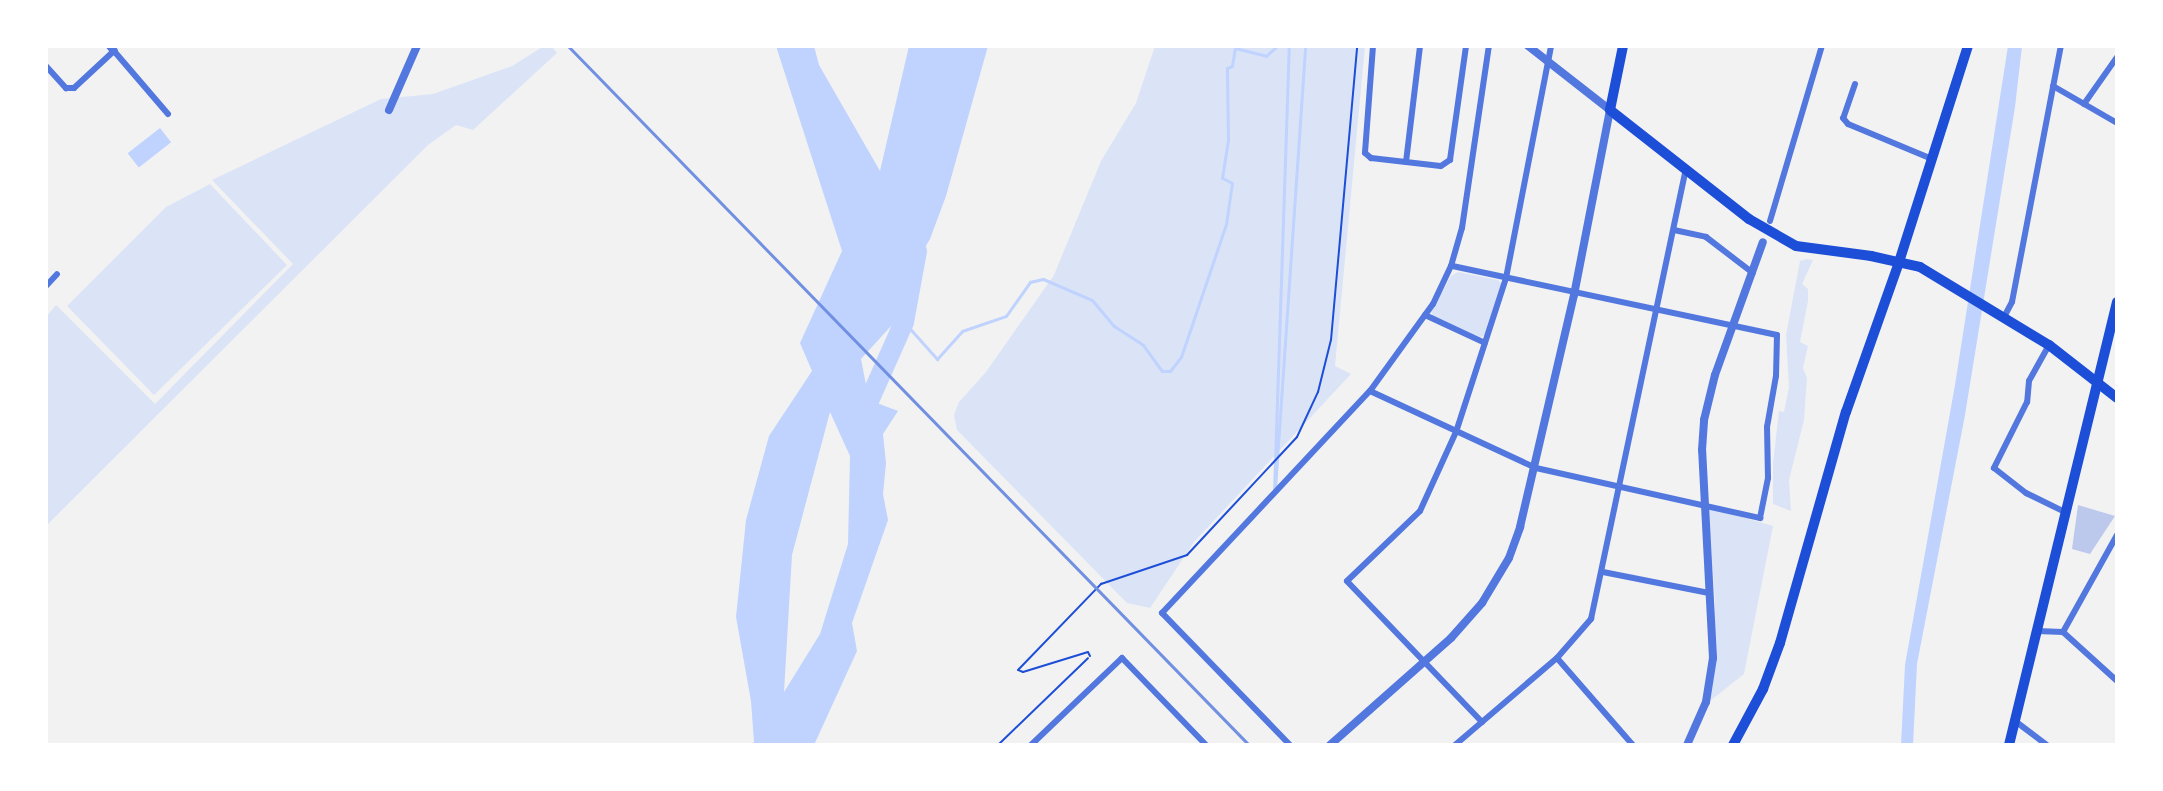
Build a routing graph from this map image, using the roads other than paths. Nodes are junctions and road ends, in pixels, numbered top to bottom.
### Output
1 (417, 46) edge
2 (1373, 46) edge
3 (1420, 46) edge
4 (1466, 46) edge
5 (1489, 46) edge
6 (1528, 46) edge
7 (1551, 46) edge
8 (1623, 46) edge
9 (1822, 46) edge
10 (1968, 46) edge
11 (2061, 46) edge
12 (112, 48) edge
13 (2117, 57) edge
14 (1548, 62) junction
15 (46, 66) edge
16 (1855, 84) dead end
17 (2053, 86) junction
18 (2084, 104) junction
19 (389, 110) dead end
20 (1610, 110) junction
21 (168, 114) dead end
22 (2117, 123) edge
23 (1932, 159) junction
24 (1406, 162) junction
25 (1686, 170) junction
26 (1770, 221) dead end
27 (1674, 230) junction
28 (1763, 242) dead end
29 (1899, 262) junction
30 (1451, 266) junction
31 (1753, 273) junction
32 (57, 274) dead end
33 (1506, 278) junction
34 (46, 286) edge
35 (1574, 295) junction
36 (2117, 302) edge
37 (1657, 311) junction
38 (1425, 315) junction
39 (2004, 317) junction
40 (1733, 326) junction
41 (1485, 343) junction
42 (2049, 345) junction
43 (2097, 381) junction
44 (1370, 391) junction
45 (2117, 398) edge
46 (1456, 432) junction
47 (1536, 468) junction
48 (1620, 485) junction
49 (1705, 503) junction
50 (2065, 512) junction
51 (2117, 535) edge
52 (1603, 572) junction
53 (1709, 593) junction
54 (2037, 631) junction
55 (2063, 632) junction
56 (1557, 658) junction
57 (1424, 661) junction
58 (2117, 681) edge
59 (2015, 721) junction
60 (1482, 722) junction
61 (1031, 745) edge
62 (1206, 745) edge
63 (1290, 745) edge
64 (1330, 745) edge
65 (1455, 745) edge
66 (1633, 745) edge
67 (1687, 745) edge
68 (1733, 745) edge
69 (2009, 745) edge
70 (2047, 745) edge

1 - 19 street
2 - 24 street
3 - 24 street
4 - 24 street
5 - 30 street
6 - 14 street
7 - 14 street
8 - 20 main road
9 - 26 street
10 - 23 main road
11 - 17 street
12 - 15 street
12 - 21 street
13 - 18 street
14 - 20 street
14 - 33 street
16 - 23 street
17 - 18 street
17 - 39 street
18 - 22 street
20 - 25 main road
20 - 35 street
23 - 29 main road
25 - 27 street
25 - 29 main road
27 - 31 street
27 - 37 street
28 - 31 street
29 - 39 main road
29 - 68 main road
30 - 33 street
30 - 38 street
31 - 40 street
32 - 34 street
33 - 35 street
33 - 41 street
35 - 37 street
35 - 47 street
36 - 43 main road
37 - 40 street
37 - 48 street
38 - 41 street
38 - 44 street
39 - 42 main road
40 - 49 street
40 - 49 street
41 - 46 street
42 - 43 main road
42 - 50 street
43 - 45 main road
43 - 50 main road
44 - 46 street
44 - 63 street
46 - 47 street
46 - 57 street
47 - 48 street
47 - 57 street
48 - 49 street
48 - 52 street
49 - 53 street
50 - 54 main road
51 - 55 street
52 - 53 street
52 - 56 street
53 - 67 street
54 - 55 street
54 - 59 main road
55 - 58 street
56 - 60 street
56 - 66 street
57 - 60 street
57 - 64 street
59 - 69 main road
59 - 70 street
60 - 65 street
61 - 62 street

